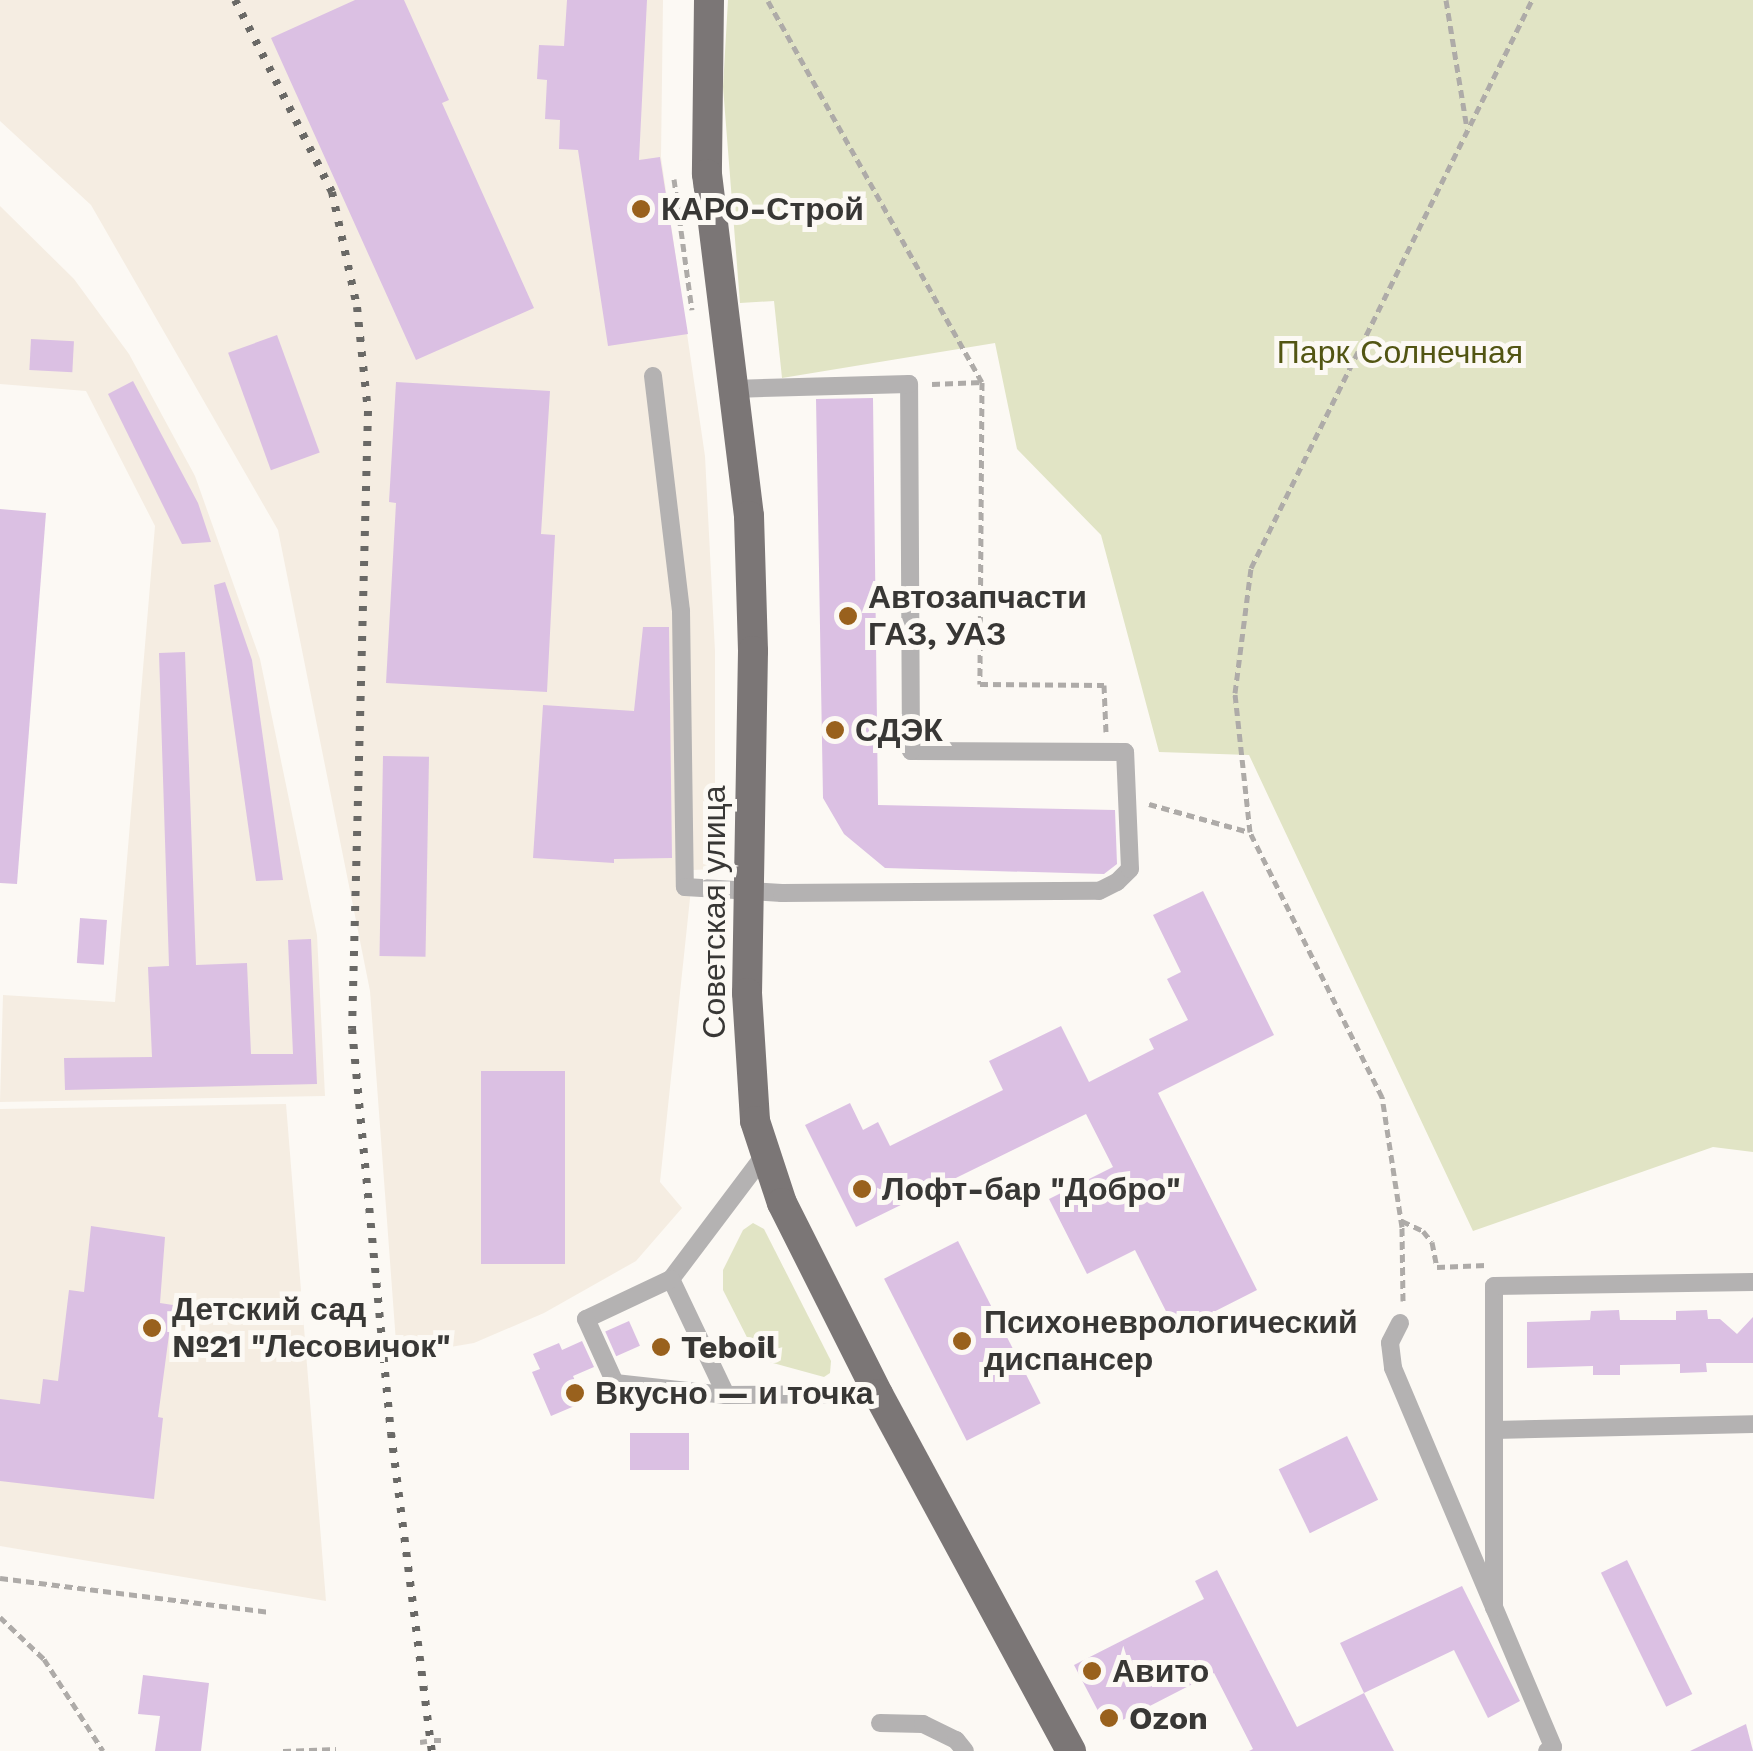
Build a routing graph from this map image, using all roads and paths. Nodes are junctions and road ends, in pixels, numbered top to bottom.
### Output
1 (709, 0) edge
2 (768, 0) edge
3 (1446, 0) edge
4 (1532, 0) edge
5 (1467, 131) junction
6 (674, 179) dead end
7 (693, 318) dead end
8 (653, 376) dead end
9 (982, 382) junction
10 (909, 384) junction
11 (734, 390) junction
12 (1106, 752) junction
13 (1127, 798) junction
14 (1250, 832) junction
15 (748, 892) junction
16 (763, 1157) junction
17 (1402, 1221) junction
18 (671, 1279) junction
19 (1753, 1282) edge
20 (1494, 1286) junction
21 (1400, 1323) joint
22 (878, 1394) junction
23 (726, 1395) junction
24 (1753, 1424) edge
25 (1494, 1430) junction
26 (0, 1578) edge
27 (1494, 1608) junction
28 (268, 1612) dead end
29 (0, 1617) edge
30 (880, 1723) dead end
31 (336, 1749) edge
32 (104, 1751) edge
33 (283, 1751) edge
34 (966, 1751) edge
35 (1071, 1751) edge
36 (1548, 1751) edge

1 - 11 main road, Советская улица
2 - 9 path
3 - 5 path
4 - 5 path
5 - 14 path
6 - 7 path
8 - 15 lane
9 - 10 path
9 - 12 path
10 - 11 lane
10 - 12 lane
11 - 15 main road, Советская улица
12 - 13 lane
13 - 14 path
13 - 15 lane
14 - 17 path
15 - 16 main road, Советская улица
16 - 18 lane
16 - 22 main road, Советская улица
17 - 20 path
17 - 21 path
18 - 23 lane
18 - 23 lane
19 - 20 lane
20 - 25 lane
21 - 27 lane
22 - 23 lane
22 - 35 main road, Советская улица
24 - 25 lane
25 - 27 lane
26 - 28 path
27 - 36 lane
29 - 32 path
30 - 34 lane
31 - 33 path

